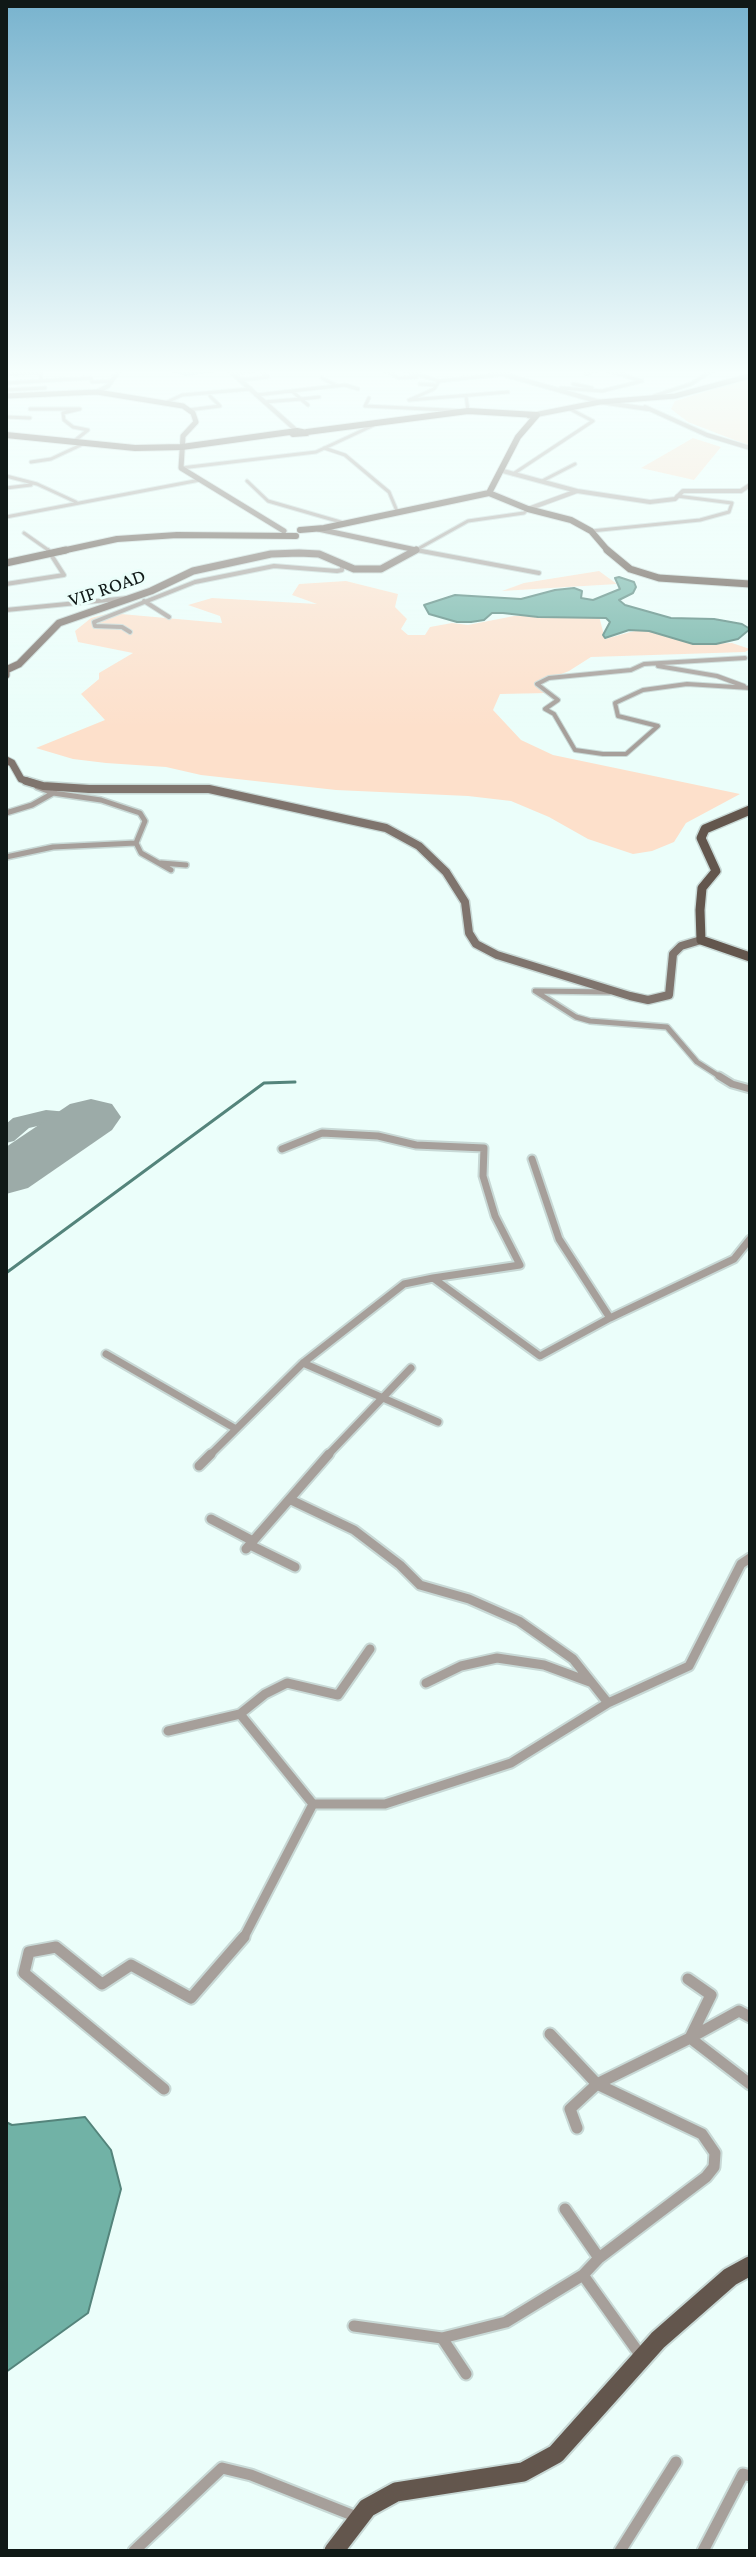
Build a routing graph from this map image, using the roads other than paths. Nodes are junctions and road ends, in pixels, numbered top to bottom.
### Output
1 (51, 490) edge
2 (142, 490) edge
3 (218, 490) edge
4 (257, 490) edge
5 (387, 490) edge
6 (491, 490) edge
7 (689, 490) edge
8 (707, 490) edge
9 (577, 491) joint
10 (741, 491) joint
11 (489, 493) junction
12 (750, 493) edge
13 (677, 496) junction
14 (76, 502) junction
15 (528, 509) junction
16 (397, 511) junction
17 (6, 517) edge
18 (344, 523) junction
19 (277, 525) junction
20 (319, 531) junction
21 (331, 531) junction
22 (591, 531) junction
23 (284, 532) junction
24 (298, 532) junction
25 (24, 533) dead end
26 (352, 535) junction
27 (261, 538) junction
28 (416, 550) junction
29 (52, 553) junction
30 (6, 563) edge
31 (342, 566) junction
32 (539, 573) dead end
33 (6, 584) edge
34 (750, 584) edge
35 (131, 598) junction
36 (144, 601) junction
37 (6, 610) edge
38 (169, 617) dead end
39 (130, 632) dead end
40 (745, 658) dead end
41 (644, 664) junction
42 (6, 672) edge
43 (750, 688) edge
44 (6, 760) edge
45 (57, 791) junction
46 (750, 810) edge
47 (6, 813) edge
48 (136, 843) junction
49 (6, 857) edge
50 (159, 863) junction
51 (186, 865) dead end
52 (171, 870) dead end
53 (701, 940) junction
54 (750, 957) edge
55 (617, 993) junction
56 (750, 1089) edge
57 (282, 1149) dead end
58 (532, 1159) dead end
59 (750, 1239) edge
60 (433, 1278) junction
61 (610, 1318) junction
62 (106, 1354) dead end
63 (303, 1363) junction
64 (411, 1368) dead end
65 (383, 1398) junction
66 (438, 1422) dead end
67 (236, 1429) junction
68 (199, 1466) dead end
69 (291, 1500) junction
70 (211, 1519) dead end
71 (250, 1545) junction
72 (750, 1558) edge
73 (295, 1567) dead end
74 (370, 1649) dead end
75 (426, 1683) dead end
76 (592, 1683) junction
77 (608, 1703) junction
78 (240, 1714) junction
79 (168, 1731) dead end
80 (313, 1804) junction
81 (688, 1979) dead end
82 (750, 2017) edge
83 (550, 2034) dead end
84 (690, 2038) junction
85 (597, 2084) junction
86 (750, 2084) edge
87 (164, 2089) dead end
88 (577, 2128) dead end
89 (565, 2209) dead end
90 (599, 2258) junction
91 (750, 2266) edge
92 (583, 2275) junction
93 (354, 2326) dead end
94 (442, 2338) junction
95 (643, 2358) junction
96 (466, 2374) dead end
97 (676, 2462) dead end
98 (750, 2476) edge
99 (359, 2518) junction
100 (134, 2551) edge
101 (334, 2551) edge
102 (620, 2551) edge
103 (703, 2551) edge

1 - 14 street
2 - 14 street
3 - 19 main road
4 - 18 street
5 - 16 street
6 - 11 main road
7 - 13 street
8 - 10 street
9 - 13 street
9 - 15 street
10 - 12 street
11 - 15 main road
11 - 16 main road
13 - 22 street
14 - 17 street
15 - 22 main road
15 - 28 street
16 - 18 main road
18 - 20 main road
18 - 21 main road
19 - 23 main road
19 - 24 main road
20 - 21 main road
20 - 24 main road
20 - 26 main road
21 - 26 main road
22 - 34 main road
23 - 24 main road
23 - 27 main road
24 - 27 main road
25 - 29 street
26 - 28 main road
27 - 29 main road
28 - 31 main road, VIP ROAD
28 - 32 street
29 - 30 main road
29 - 33 street
31 - 35 main road, VIP ROAD
31 - 36 street
35 - 36 street
35 - 37 street
35 - 42 main road, VIP ROAD
36 - 38 street
36 - 39 street
40 - 41 street
41 - 43 street
41 - 43 street
44 - 45 main road
45 - 47 street
45 - 48 street
45 - 55 main road
46 - 53 main road
48 - 49 street
48 - 50 street
50 - 51 street
50 - 52 street
53 - 54 main road
53 - 55 main road
55 - 56 street
57 - 60 street
58 - 61 street
59 - 61 street
60 - 61 street
60 - 63 street
62 - 67 street
63 - 65 street
63 - 67 street
64 - 65 street
65 - 66 street
65 - 69 street
67 - 68 street
69 - 71 street
69 - 76 street
70 - 71 street
71 - 73 street
72 - 77 street
74 - 78 street
75 - 76 street
76 - 77 street
77 - 80 street
78 - 79 street
78 - 80 street
80 - 87 street
81 - 84 street
82 - 84 street
83 - 85 street
84 - 85 street
84 - 86 street
85 - 88 street
85 - 90 street
89 - 90 street
90 - 92 street
91 - 95 main road
92 - 94 street
92 - 95 street
93 - 94 street
94 - 96 street
95 - 99 main road
97 - 102 street
98 - 103 street
99 - 100 street
99 - 101 main road

